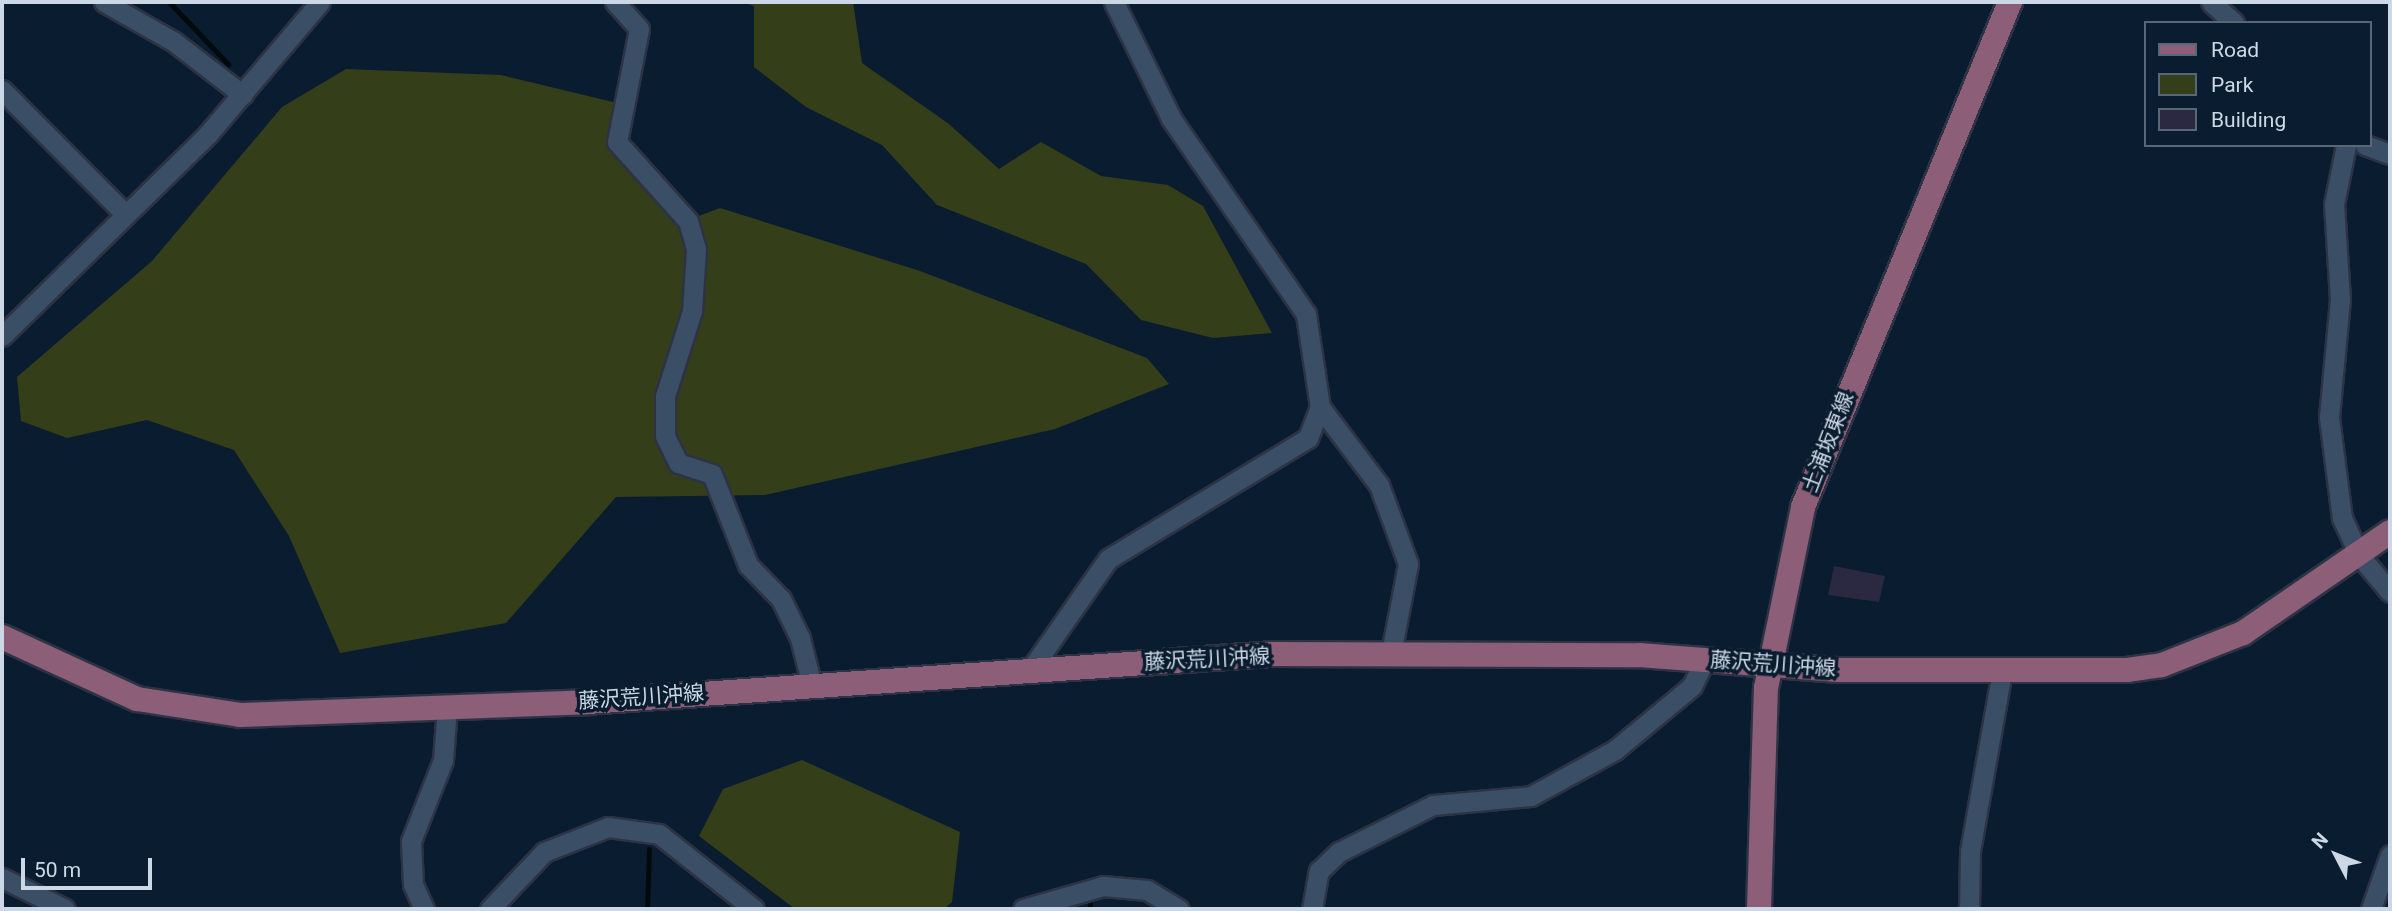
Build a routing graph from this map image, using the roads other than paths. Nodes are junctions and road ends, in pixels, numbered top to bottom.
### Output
1 (104, 2) edge
2 (320, 2) edge
3 (615, 2) edge
4 (1114, 2) edge
5 (2010, 2) edge
6 (2211, 2) edge
7 (2232, 21) edge
8 (2, 90) edge
9 (243, 95) junction
10 (2346, 147) edge
11 (2371, 147) edge
12 (2390, 154) edge
13 (124, 213) junction
14 (2, 336) edge
15 (1320, 407) junction
16 (2390, 532) edge
17 (2359, 555) junction
18 (2390, 592) edge
19 (2, 637) edge
20 (1391, 653) junction
21 (1705, 659) junction
22 (1769, 667) junction
23 (1031, 669) junction
24 (2002, 672) junction
25 (812, 686) junction
26 (447, 707) junction
27 (2390, 855) edge
28 (2, 878) edge
29 (65, 909) edge
30 (424, 909) edge
31 (490, 909) edge
32 (754, 909) edge
33 (1023, 909) edge
34 (1179, 909) edge
35 (1311, 909) edge
36 (1759, 909) edge
37 (1969, 909) edge
38 (2371, 909) edge

1 - 9 street
2 - 9 street
3 - 25 street
4 - 15 street
5 - 22 main road, 土浦坂東線
6 - 7 street
8 - 13 street
9 - 13 street
10 - 17 street
11 - 12 street
13 - 14 street
15 - 20 street
15 - 23 street
16 - 17 main road, 藤沢荒川沖線
17 - 18 street
17 - 24 main road, 藤沢荒川沖線
19 - 26 main road, 藤沢荒川沖線
20 - 21 main road, 藤沢荒川沖線
20 - 23 main road, 藤沢荒川沖線
21 - 22 main road, 藤沢荒川沖線
21 - 35 street
22 - 24 main road, 藤沢荒川沖線
22 - 36 main road, 土浦坂東線
23 - 25 main road, 藤沢荒川沖線
24 - 37 street
25 - 26 main road, 藤沢荒川沖線
26 - 30 street
27 - 38 street
28 - 29 street
31 - 32 street
33 - 34 street

